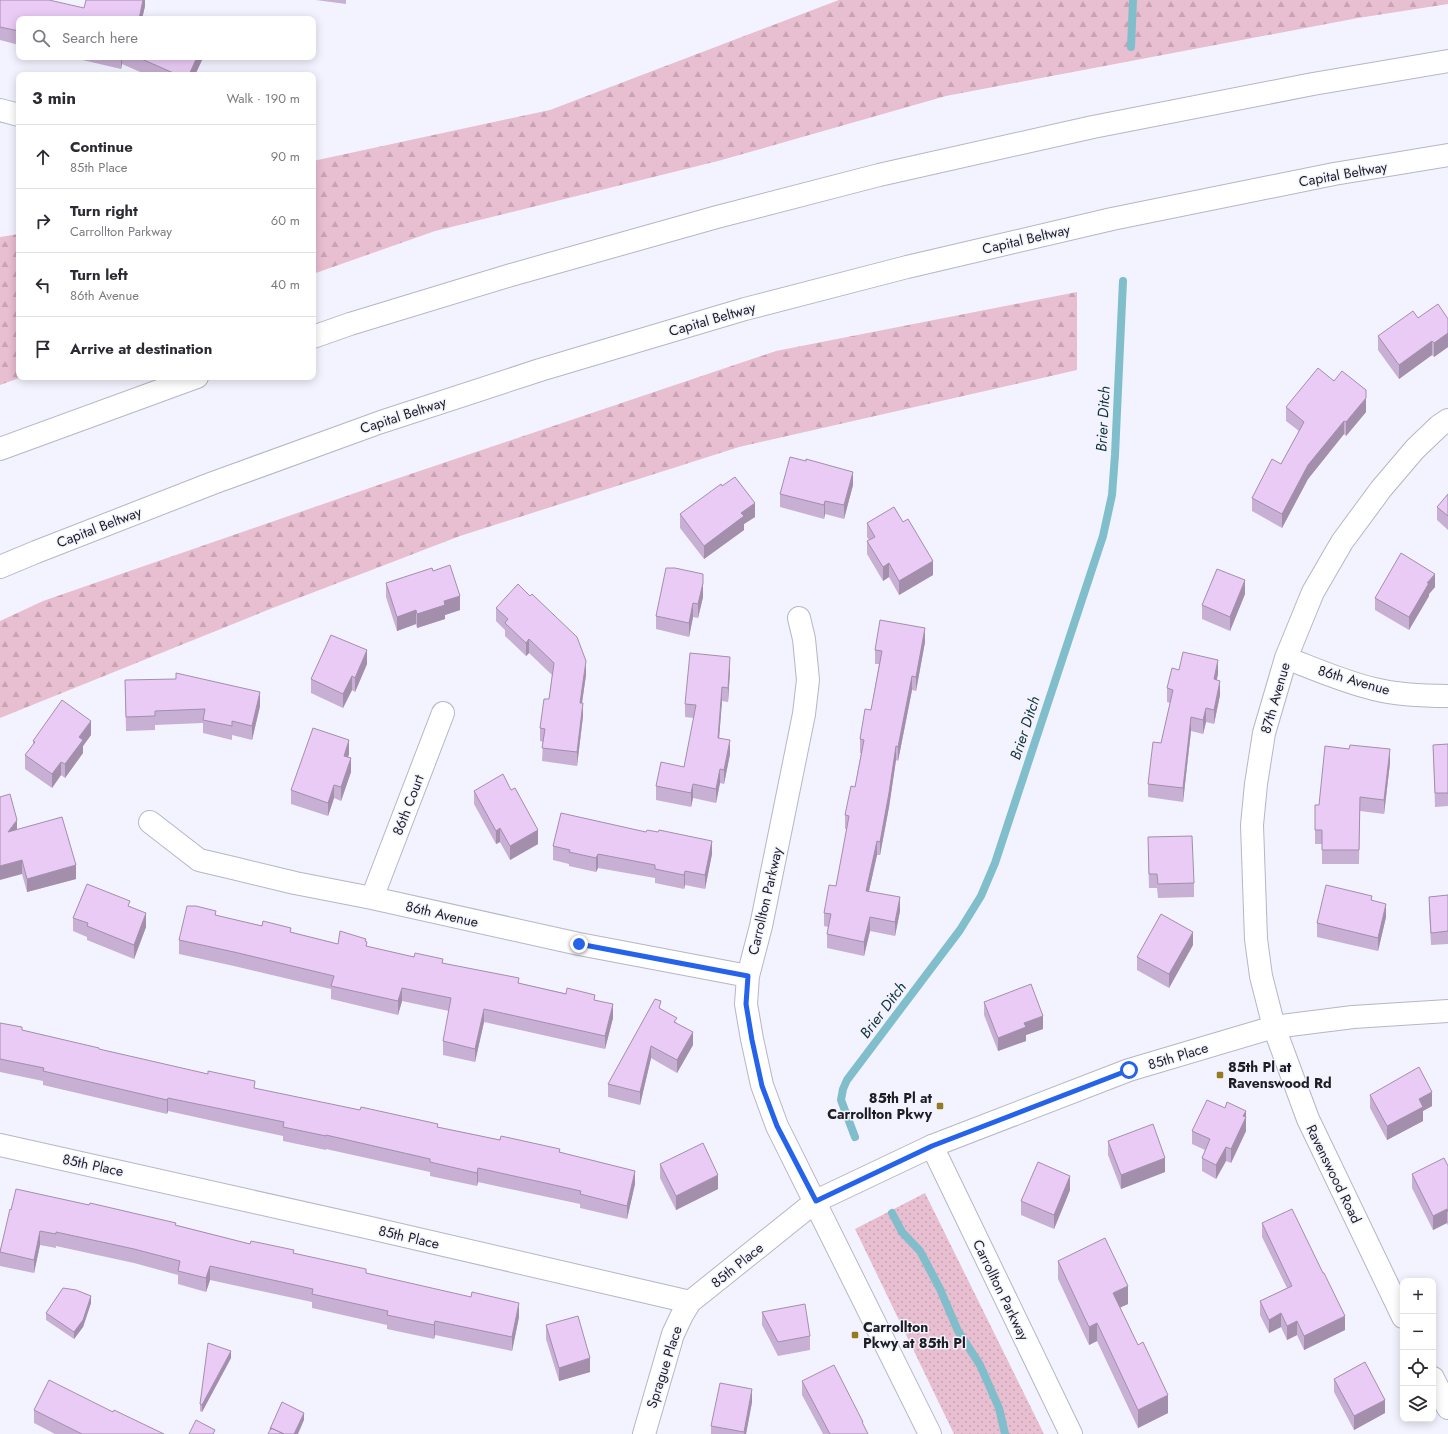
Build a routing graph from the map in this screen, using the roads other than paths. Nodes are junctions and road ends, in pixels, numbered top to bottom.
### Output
1 (1448, 61) edge
2 (0, 110) edge
3 (16, 113) edge
4 (1448, 155) edge
5 (316, 336) edge
6 (189, 380) edge
7 (1448, 420) edge
8 (0, 449) edge
9 (0, 567) edge
10 (799, 618) dead end
11 (1286, 658) junction
12 (1448, 696) edge
13 (443, 713) dead end
14 (150, 822) dead end
15 (372, 898) junction
16 (748, 976) junction
17 (1448, 1011) edge
18 (1274, 1027) junction
19 (0, 1145) edge
20 (932, 1146) junction
21 (816, 1201) junction
22 (690, 1302) junction
23 (1402, 1314) edge
24 (1436, 1384) edge
25 (1448, 1408) edge
26 (644, 1434) edge
27 (930, 1434) edge
28 (1071, 1434) edge

1 - 5 main road
2 - 3 main road
4 - 9 main road, Capital Beltway
6 - 8 main road
7 - 11 main road, 87th Avenue
10 - 16 main road, Carrollton Parkway
11 - 12 main road, 86th Avenue
11 - 18 main road, 87th Avenue
13 - 15 main road, 86th Court
14 - 15 main road, 86th Avenue
15 - 16 main road, 86th Avenue
16 - 21 main road, Carrollton Parkway
17 - 18 main road, 85th Place
18 - 20 main road, 85th Place
18 - 23 main road, Ravenswood Road
19 - 22 main road, 85th Place
20 - 21 main road, 85th Place
20 - 28 main road, Carrollton Parkway
21 - 22 main road, 85th Place
21 - 27 main road, Carrollton Parkway
22 - 26 main road, Sprague Place
24 - 25 main road

